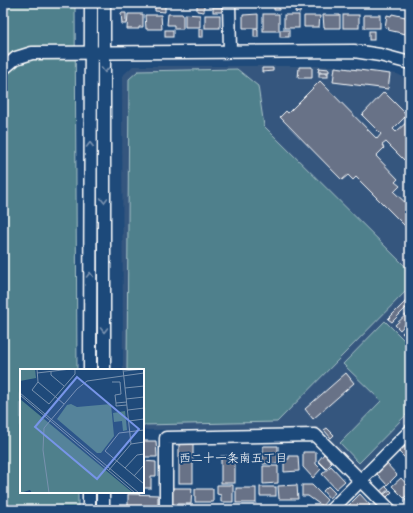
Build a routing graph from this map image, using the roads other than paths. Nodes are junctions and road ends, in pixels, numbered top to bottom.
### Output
1 (91, 3) edge
2 (104, 3) edge
3 (229, 3) edge
4 (230, 51) junction
5 (91, 52) junction
6 (105, 52) junction
7 (410, 63) edge
8 (3, 69) edge
9 (90, 369) edge
10 (104, 369) edge
11 (410, 431) edge
12 (360, 480) junction
13 (90, 493) edge
14 (103, 493) edge
15 (89, 510) edge
16 (103, 510) edge
17 (166, 510) edge
18 (331, 510) edge
19 (390, 510) edge

1 - 5 street
2 - 6 street
3 - 4 street
4 - 6 street
4 - 7 street
5 - 6 street
5 - 8 street
9 -> 5 street
6 -> 10 street
11 - 12 street
12 - 17 street
12 - 18 street
12 - 19 street
13 - 15 street
14 - 16 street

